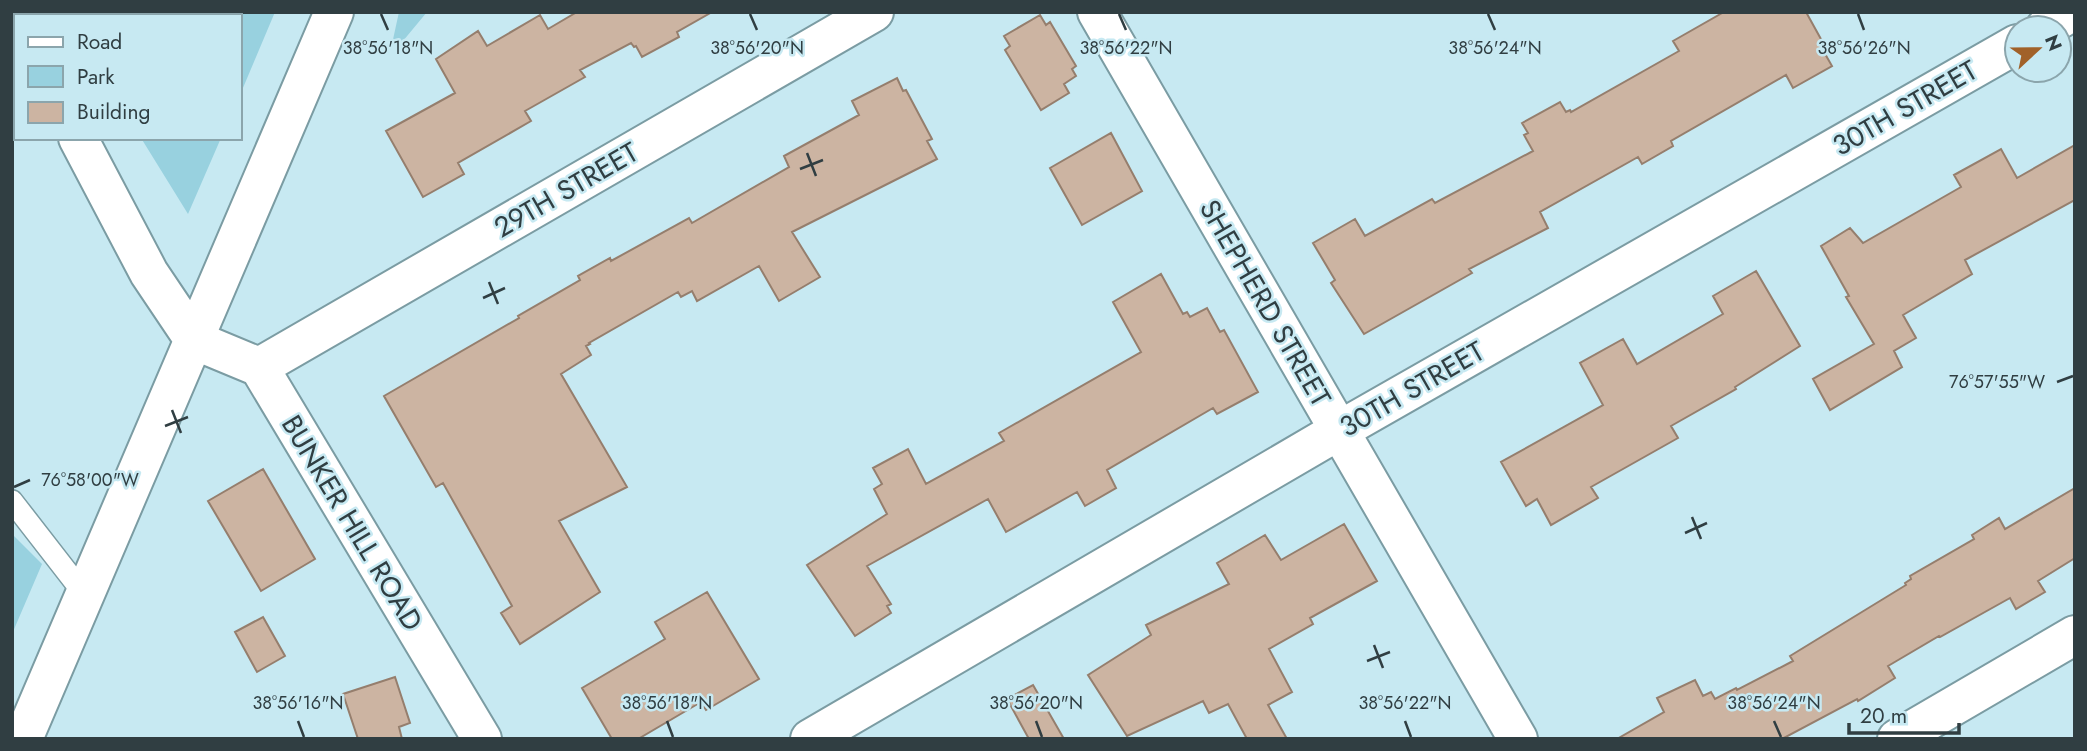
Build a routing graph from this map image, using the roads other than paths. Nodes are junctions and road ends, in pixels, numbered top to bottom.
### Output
1 (334, 12) edge
2 (874, 12) edge
3 (1097, 12) edge
4 (2003, 52) edge
5 (79, 140) edge
6 (194, 340) junction
7 (258, 367) junction
8 (1339, 431) junction
9 (12, 501) edge
10 (85, 595) junction
11 (2075, 635) edge
12 (23, 739) edge
13 (482, 739) edge
14 (810, 739) edge
15 (1518, 739) edge
16 (1897, 739) edge

1 - 6 street
2 - 7 street, 29TH STREET
3 - 8 street, SHEPHERD STREET
4 - 8 street, 30TH STREET
5 - 6 street
6 - 7 street
6 - 10 street
7 - 13 street, BUNKER HILL ROAD
8 - 14 street, 30TH STREET
8 - 15 street, SHEPHERD STREET
9 - 10 lane
10 - 12 street
11 - 16 street

